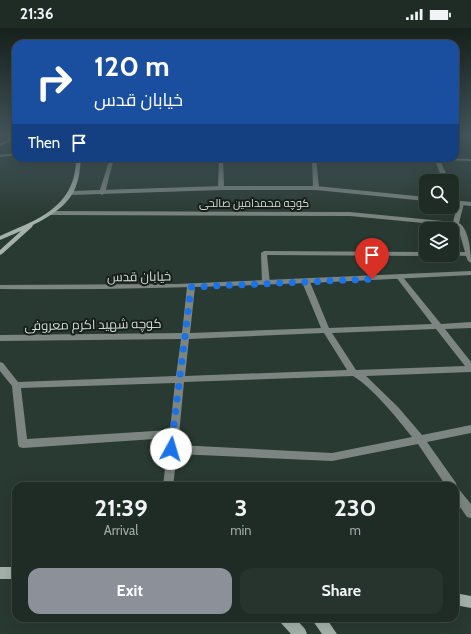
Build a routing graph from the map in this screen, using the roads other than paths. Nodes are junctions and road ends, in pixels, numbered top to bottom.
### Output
1 (78, 163) edge
2 (110, 163) edge
3 (221, 163) edge
4 (314, 163) edge
5 (439, 163) edge
6 (443, 174) edge
7 (221, 188) junction
8 (316, 188) junction
9 (70, 193) junction
10 (102, 193) junction
11 (419, 198) edge
12 (461, 203) joint
13 (471, 204) edge
14 (51, 213) junction
15 (37, 220) junction
16 (435, 222) edge
17 (456, 222) edge
18 (459, 226) edge
19 (0, 239) edge
20 (13, 242) junction
21 (0, 253) edge
22 (419, 254) edge
23 (459, 255) edge
24 (470, 257) edge
25 (471, 273) edge
26 (400, 277) junction
27 (306, 282) junction
28 (266, 284) junction
29 (0, 287) edge
30 (191, 287) junction
31 (471, 325) edge
32 (439, 327) junction
33 (326, 330) junction
34 (184, 336) junction
35 (0, 341) edge
36 (0, 364) edge
37 (471, 368) edge
38 (353, 372) junction
39 (179, 380) junction
40 (16, 385) junction
41 (471, 429) edge
42 (173, 434) junction
43 (419, 438) junction
44 (171, 449) junction
45 (168, 482) edge
46 (449, 482) edge
47 (459, 496) edge
48 (471, 513) edge
49 (0, 573) edge
50 (12, 573) edge
51 (459, 600) edge
52 (471, 602) edge
53 (290, 622) edge
54 (321, 622) edge
55 (300, 634) edge
56 (330, 634) edge

1 - 9 main road
2 - 10 street
3 - 7 street
4 - 8 street
5 - 6 street
7 - 8 street
7 - 10 street
8 - 11 street
9 - 10 street
9 - 14 main road
12 - 13 street
12 - 17 street
14 - 15 main road
14 - 16 street, کوچه محمدامین صالحی
15 - 19 main road
15 - 20 main road
18 - 24 street
19 - 20 main road
20 - 21 main road
22 - 28 street
23 - 24 street
25 - 26 street, خیابان قدس
26 - 27 street, خیابان قدس
26 - 32 street
27 - 28 street, خیابان قدس
27 - 33 street
28 - 30 street, خیابان قدس
29 - 30 street, خیابان قدس
30 - 34 street
31 - 32 street, کوچه شهید اکرم معروفی
32 - 33 street, کوچه شهید اکرم معروفی
32 - 37 street
33 - 34 street, کوچه شهید اکرم معروفی
33 - 38 street
34 - 35 street, کوچه شهید اکرم معروفی
34 - 39 street
36 - 40 street
37 - 38 street
38 - 39 street
38 - 43 street
39 - 40 street
39 - 42 street
40 - 42 street
41 - 43 street
42 - 44 street
43 - 44 street
43 - 46 street
44 - 45 street
47 - 48 street
49 - 50 main road
51 - 52 main road
53 - 55 main road
54 - 56 main road

